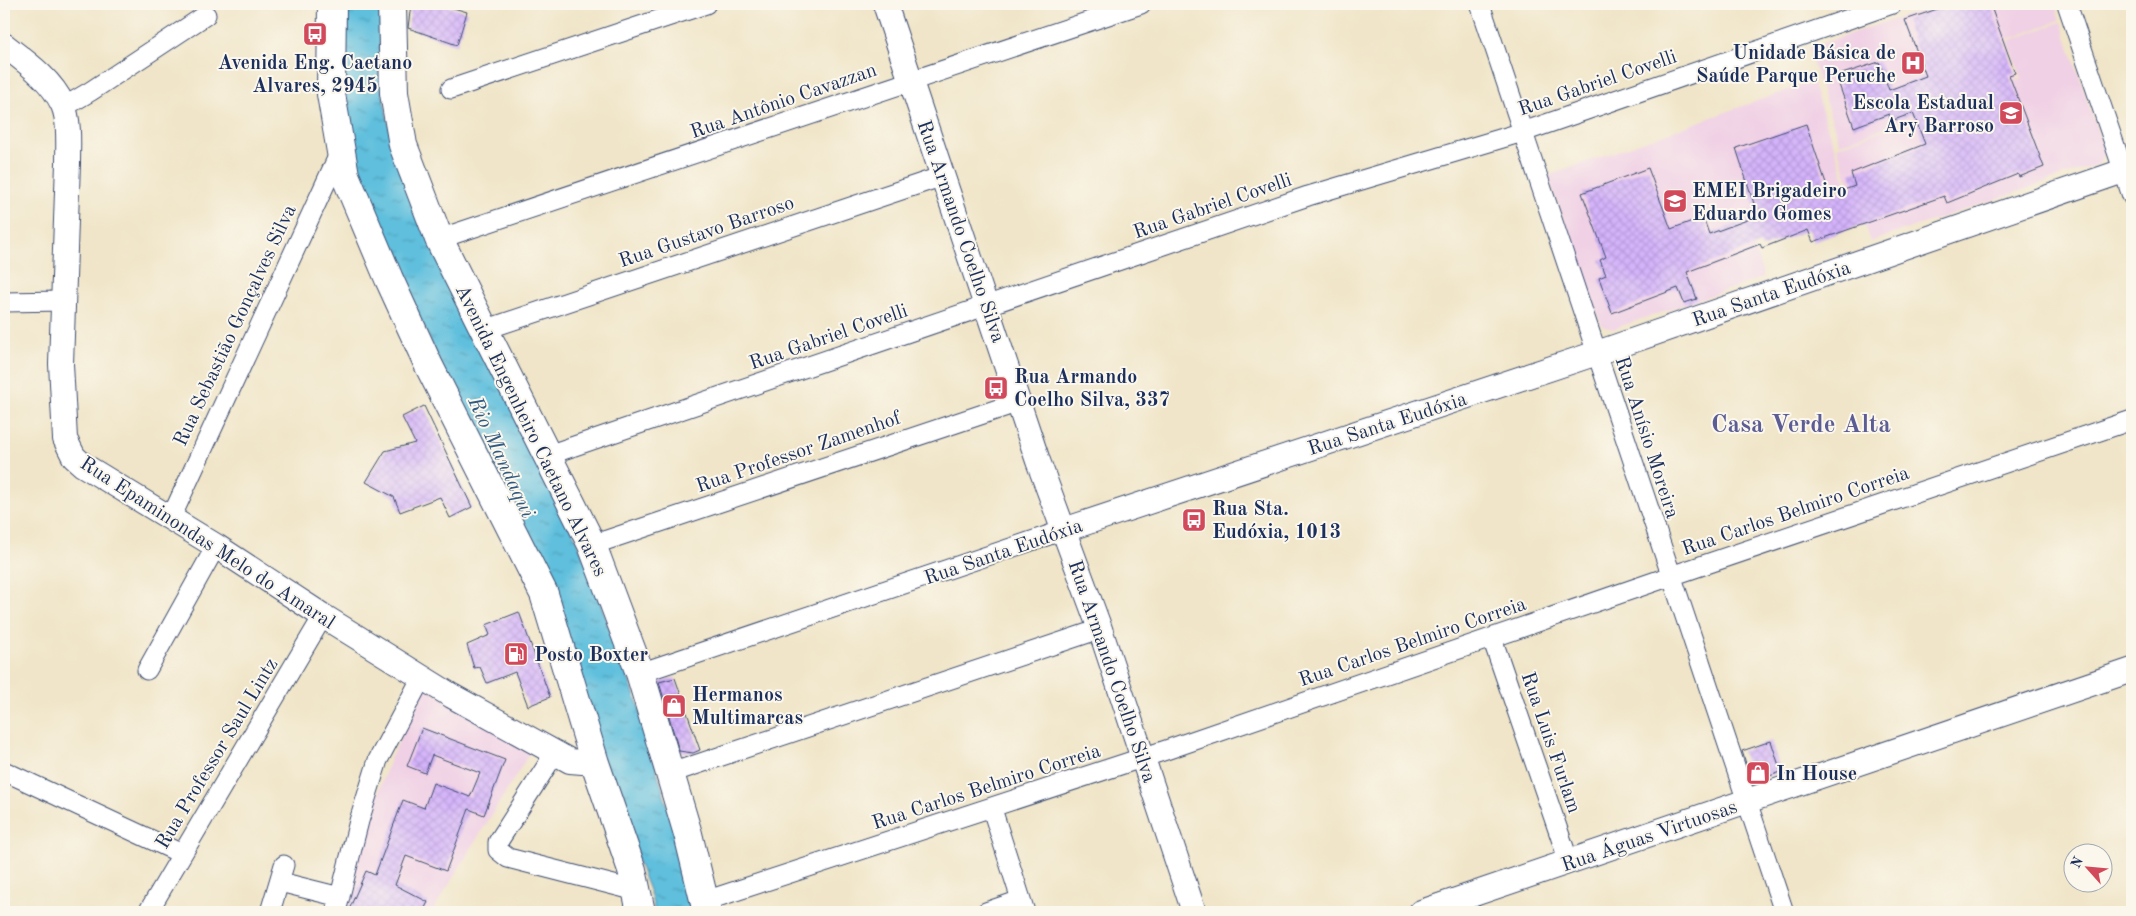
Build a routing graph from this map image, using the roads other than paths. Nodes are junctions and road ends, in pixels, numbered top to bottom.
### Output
1 (331, 4) edge
2 (392, 4) edge
3 (706, 4) edge
4 (885, 4) edge
5 (1141, 4) edge
6 (1480, 4) edge
7 (1892, 4) edge
8 (2067, 4) edge
9 (206, 15) dead end
10 (4, 45) edge
11 (912, 80) junction
12 (451, 89) dead end
13 (64, 107) junction
14 (1522, 132) junction
15 (340, 152) junction
16 (2128, 170) edge
17 (942, 176) junction
18 (2132, 196) edge
19 (439, 240) junction
20 (63, 301) junction
21 (4, 302) edge
22 (987, 306) junction
23 (484, 330) junction
24 (1596, 353) junction
25 (1019, 402) junction
26 (2132, 420) edge
27 (548, 454) junction
28 (171, 518) junction
29 (1064, 530) junction
30 (592, 545) junction
31 (216, 546) junction
32 (1671, 576) junction
33 (323, 616) junction
34 (1100, 629) junction
35 (1492, 638) junction
36 (147, 670) dead end
37 (2132, 670) edge
38 (640, 673) junction
39 (422, 677) junction
40 (555, 753) junction
41 (1142, 758) junction
42 (595, 763) junction
43 (4, 771) edge
44 (671, 773) junction
45 (1746, 801) junction
46 (992, 809) junction
47 (182, 854) junction
48 (1569, 862) junction
49 (639, 901) edge
50 (338, 905) edge
51 (1023, 906) edge
52 (706, 907) edge
53 (148, 912) edge
54 (270, 912) edge
55 (986, 912) edge
56 (1194, 912) edge
57 (1421, 912) edge
58 (1784, 912) edge

1 - 15 main road
2 - 19 main road, Avenida Engenheiro Caetano Alvares
3 - 12 street
4 - 11 street, Rua Armando Coelho Silva
5 - 11 street, Rua Antônio Cavazzan
6 - 14 street, Rua Anísio Moreira
7 - 14 street, Rua Gabriel Covelli
8 - 16 street
9 - 13 street
10 - 13 street, Rua Epaminondas Melo do Amaral
11 - 17 street, Rua Armando Coelho Silva
11 - 19 street, Rua Antônio Cavazzan
13 - 20 street, Rua Epaminondas Melo do Amaral
14 - 22 street, Rua Gabriel Covelli
14 - 24 street, Rua Anísio Moreira
15 - 28 street, Rua Sebastião Gonçalves Silva
15 - 42 main road
16 - 18 street
16 - 24 street, Rua Santa Eudóxia
17 - 22 street, Rua Armando Coelho Silva
17 - 23 street, Rua Gustavo Barroso
19 - 23 main road, Avenida Engenheiro Caetano Alvares
20 - 21 street
20 - 28 street, Rua Epaminondas Melo do Amaral
22 - 25 street, Rua Armando Coelho Silva
22 - 27 street, Rua Gabriel Covelli
23 - 27 main road, Avenida Engenheiro Caetano Alvares
24 - 29 street, Rua Santa Eudóxia
24 - 32 street, Rua Anísio Moreira
25 - 29 street, Rua Armando Coelho Silva
25 - 30 street, Rua Professor Zamenhof
26 - 32 street, Rua Carlos Belmiro Correia
27 - 30 main road, Avenida Engenheiro Caetano Alvares
28 - 31 street, Rua Epaminondas Melo do Amaral
29 - 34 street, Rua Armando Coelho Silva
29 - 38 street, Rua Santa Eudóxia
30 - 38 main road, Avenida Engenheiro Caetano Alvares
31 - 33 street, Rua Epaminondas Melo do Amaral
31 - 36 street
32 - 35 street, Rua Carlos Belmiro Correia
32 - 45 street, Rua Anísio Moreira
33 - 39 street, Rua Epaminondas Melo do Amaral
33 - 47 street, Rua Professor Saul Lintz
34 - 41 street, Rua Armando Coelho Silva
34 - 44 street
35 - 41 street, Rua Carlos Belmiro Correia
35 - 48 street, Rua Luis Furlam
37 - 45 street, Rua Águas Virtuosas
38 - 44 main road, Avenida Engenheiro Caetano Alvares
39 - 40 street, Rua Epaminondas Melo do Amaral
39 - 50 street
40 - 42 street, Rua Epaminondas Melo do Amaral
40 - 49 street
41 - 46 street, Rua Carlos Belmiro Correia
41 - 56 street, Rua Armando Coelho Silva
42 - 49 main road
43 - 47 street
44 - 52 main road, Avenida Engenheiro Caetano Alvares
45 - 48 street, Rua Águas Virtuosas
45 - 58 street, Rua Anísio Moreira
46 - 51 street
46 - 52 street, Rua Carlos Belmiro Correia
47 - 53 street, Rua Professor Saul Lintz
48 - 57 street, Rua Águas Virtuosas
50 - 54 street
51 - 55 street

